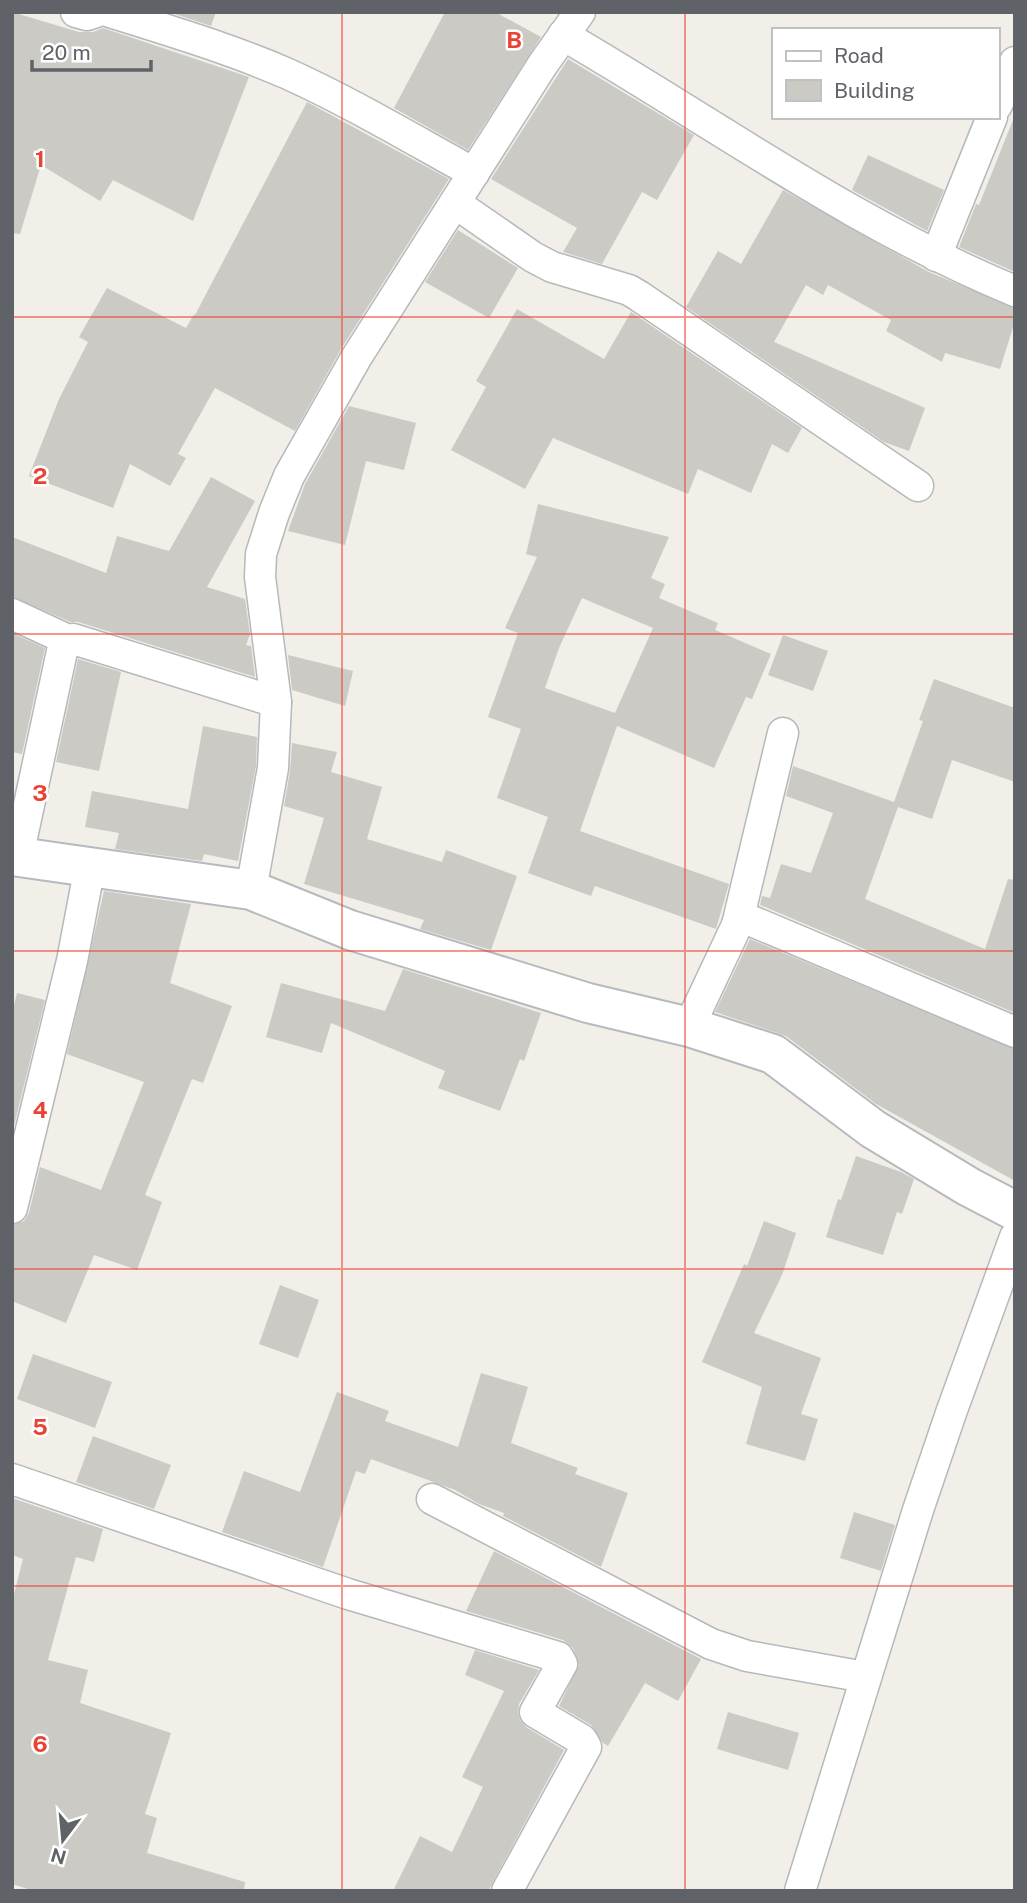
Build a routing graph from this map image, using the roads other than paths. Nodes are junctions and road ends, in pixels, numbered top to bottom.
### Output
1 (76, 12) edge
2 (96, 12) edge
3 (110, 12) edge
4 (571, 24) edge
5 (1015, 62) edge
6 (999, 100) edge
7 (991, 119) edge
8 (474, 173) junction
9 (455, 203) junction
10 (936, 256) junction
11 (1015, 291) edge
12 (918, 485) dead end
13 (12, 614) edge
14 (68, 640) junction
15 (276, 702) junction
16 (783, 733) dead end
17 (15, 856) edge
18 (89, 866) junction
19 (251, 890) junction
20 (737, 925) junction
21 (689, 1027) junction
22 (1015, 1032) edge
23 (12, 1208) edge
24 (1015, 1211) edge
25 (1015, 1237) edge
26 (12, 1479) edge
27 (432, 1499) dead end
28 (865, 1677) junction
29 (507, 1891) edge
30 (800, 1891) edge

1 - 2 street
3 - 8 street
4 - 8 street
4 - 10 street
5 - 6 street
7 - 10 street
8 - 9 street
9 - 12 street
9 - 15 street
10 - 11 street
13 - 14 street
14 - 15 street
14 - 17 street
15 - 19 street
16 - 20 street
17 - 18 street
18 - 19 street
18 - 23 street
19 - 21 street
20 - 21 street
20 - 22 street
21 - 24 street
25 - 28 street
26 - 29 street
27 - 28 street
28 - 30 street

